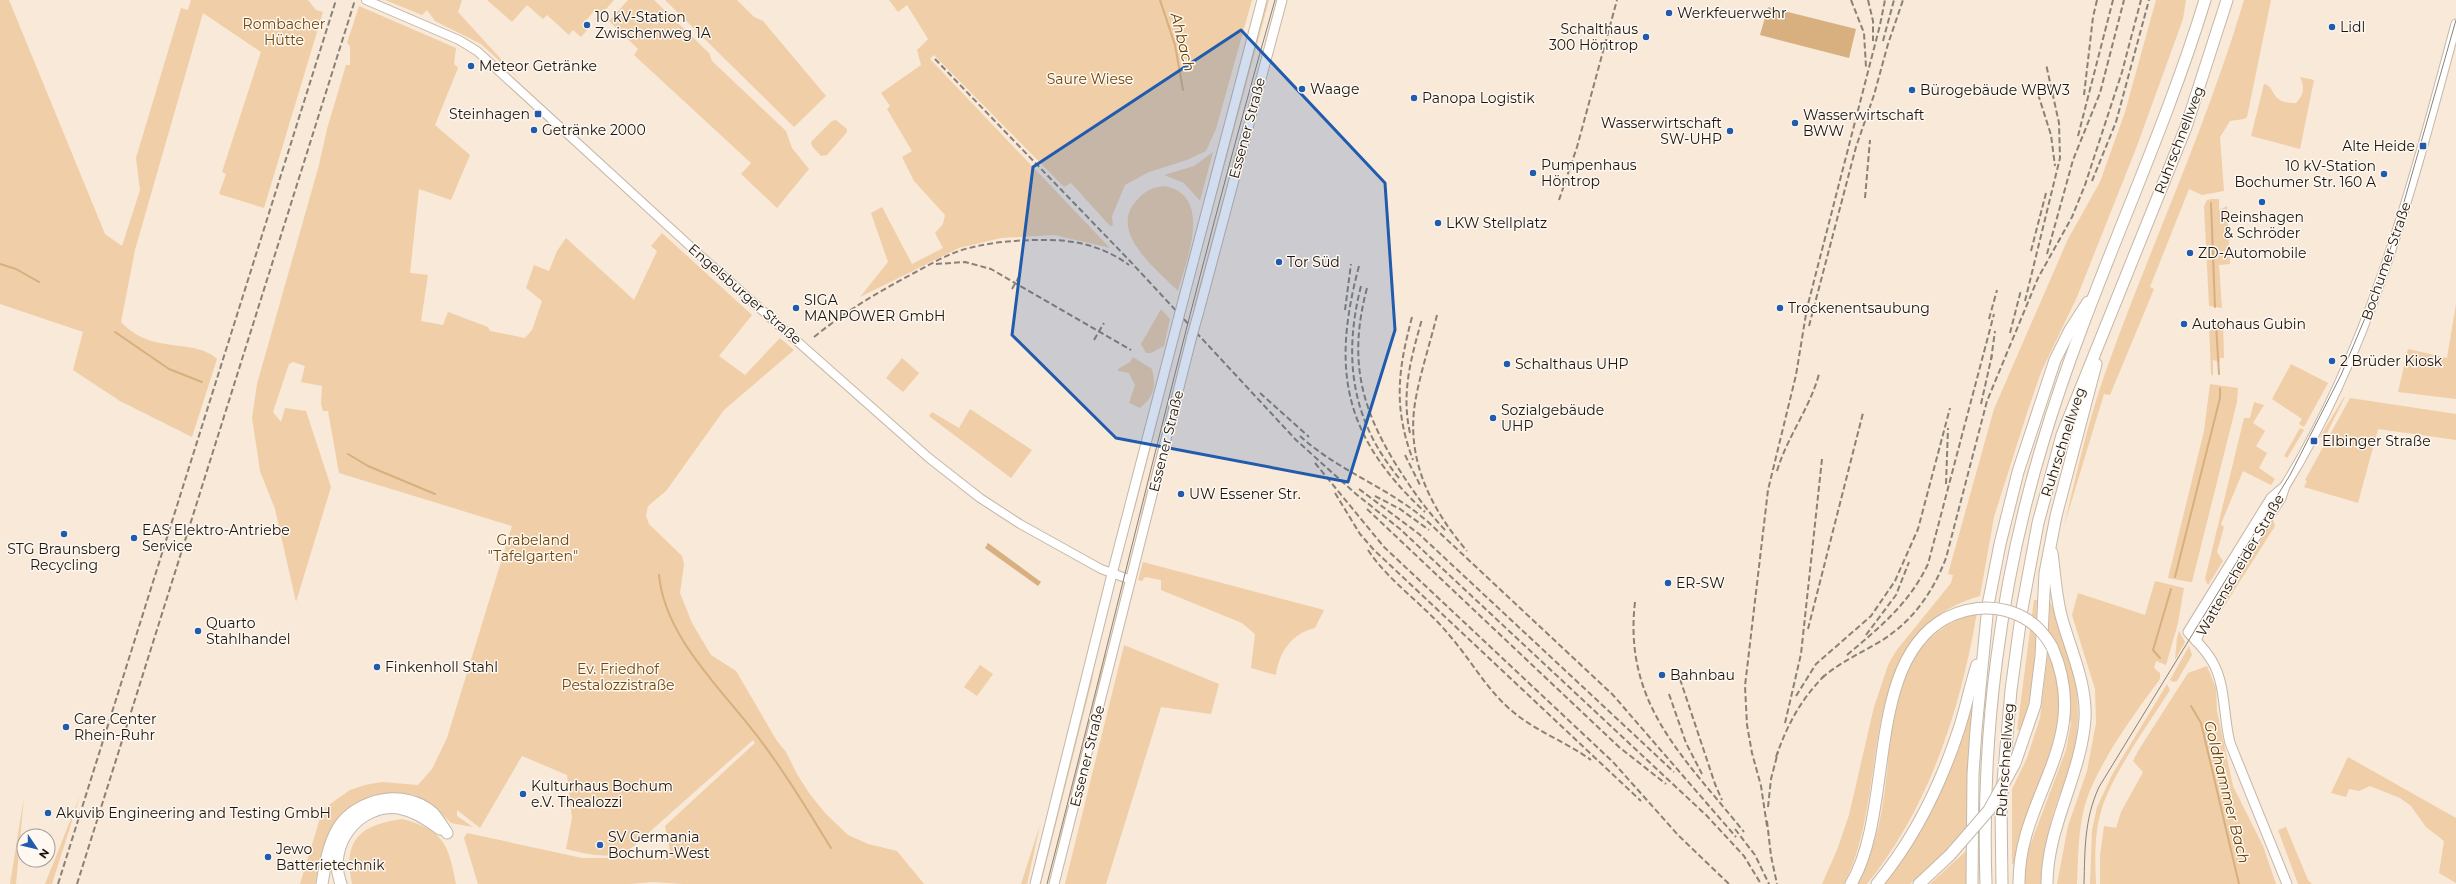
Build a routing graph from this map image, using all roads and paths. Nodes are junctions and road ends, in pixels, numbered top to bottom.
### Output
1 (366, 0) edge
2 (1262, 0) edge
3 (1282, 0) edge
4 (2206, 0) edge
5 (2228, 0) edge
6 (2456, 24) edge
7 (2100, 284) junction
8 (2100, 341) junction
9 (2285, 486) junction
10 (2052, 544) junction
11 (1112, 574) junction
12 (1131, 580) junction
13 (2196, 641) junction
14 (1983, 647) junction
15 (322, 884) edge
16 (340, 884) edge
17 (1035, 884) edge
18 (1054, 884) edge
19 (1851, 884) edge
20 (1877, 884) edge
21 (1919, 884) edge
22 (1972, 884) edge
23 (1986, 884) edge
24 (2002, 884) edge
25 (2019, 884) edge
26 (2047, 884) edge
27 (2287, 884) edge

1 - 11 street, Engelsburger Straße
2 - 11 main road, Essener Straße, bridge
3 - 12 main road, Essener Straße, bridge
4 - 7 highway, Ruhrschnellweg
5 - 8 highway, Ruhrschnellweg
6 - 9 main road, Bochumer Straße
7 - 14 highway
7 - 23 highway, Ruhrschnellweg
8 - 10 highway
8 - 24 highway, Ruhrschnellweg
9 - 13 main road, Wattenscheider Straße
9 - 13 main road, Wattenscheider Straße
10 - 21 highway, bridge
10 - 26 highway
11 - 12 street, Engelsburger Straße
11 - 17 main road, Essener Straße
12 - 18 main road, Essener Straße
13 - 27 main road, Wattenscheider Straße
14 - 20 highway
14 - 22 highway
15 - 16 highway
19 - 25 highway, bridge

